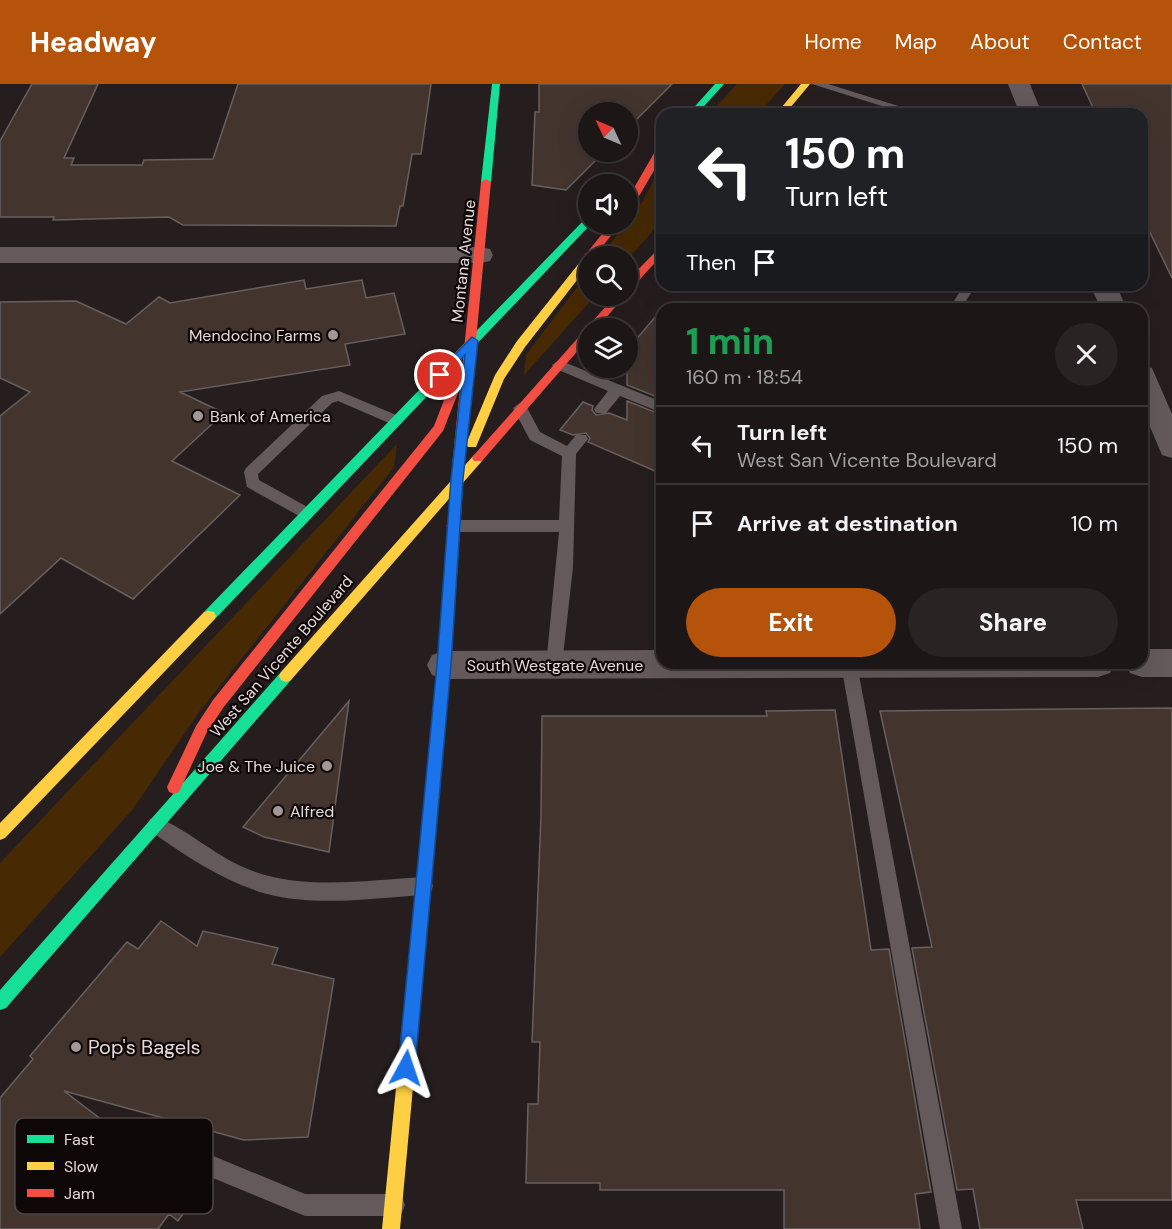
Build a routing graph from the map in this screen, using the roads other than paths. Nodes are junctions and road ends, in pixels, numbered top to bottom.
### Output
1 (496, 84) edge
2 (720, 84) edge
3 (806, 84) edge
4 (817, 84) edge
5 (1019, 84) edge
6 (698, 108) edge
7 (785, 108) edge
8 (899, 108) edge
9 (1029, 108) edge
10 (656, 153) edge
11 (656, 157) edge
12 (634, 174) edge
13 (638, 189) edge
14 (578, 231) edge
15 (607, 234) edge
16 (598, 246) edge
17 (0, 255) edge
18 (481, 255) junction
19 (656, 255) edge
20 (578, 272) edge
21 (638, 275) edge
22 (611, 306) edge
23 (600, 318) edge
24 (472, 341) junction
25 (578, 343) edge
26 (559, 365) junction
27 (618, 389) junction
28 (1148, 390) edge
29 (656, 405) edge
30 (520, 408) junction
31 (601, 410) dead end
32 (396, 421) junction
33 (581, 439) dead end
34 (1172, 448) edge
35 (569, 453) junction
36 (457, 479) junction
37 (306, 513) junction
38 (454, 526) junction
39 (566, 526) junction
40 (1148, 663) edge
41 (1172, 663) edge
42 (656, 664) edge
43 (444, 665) junction
44 (554, 665) junction
45 (850, 669) edge
46 (156, 825) junction
47 (0, 833) edge
48 (424, 886) junction
49 (0, 1002) edge
50 (213, 1167) edge
51 (394, 1205) junction
52 (391, 1229) edge
53 (951, 1229) edge

1 - 18 main road, Montana Avenue
2 - 6 main road
3 - 7 main road
4 - 8 lane
5 - 9 street
10 - 12 main road
11 - 13 main road
14 - 24 main road
15 - 16 main road
17 - 18 street
18 - 24 main road, Montana Avenue
19 - 21 main road
20 - 36 main road
22 - 23 main road, West San Vicente Boulevard
24 - 32 main road
24 - 36 main road, Montana Avenue
24 - 46 main road
25 - 26 main road, West San Vicente Boulevard
26 - 27 lane
26 - 30 main road, West San Vicente Boulevard
27 - 29 lane
27 - 31 lane
28 - 34 street
30 - 35 lane
30 - 36 main road, West San Vicente Boulevard
32 - 37 main road
32 - 37 lane
33 - 35 lane
35 - 39 lane
36 - 38 main road, Montana Avenue
36 - 46 main road, West San Vicente Boulevard
37 - 47 main road
38 - 39 lane
38 - 43 main road, Montana Avenue
39 - 44 lane
40 - 41 street
42 - 44 street, South Westgate Avenue
43 - 44 street, South Westgate Avenue
43 - 48 main road, Montana Avenue
45 - 53 lane
46 - 48 lane
46 - 49 main road, West San Vicente Boulevard
48 - 51 main road, Montana Avenue
50 - 51 lane
51 - 52 main road, Montana Avenue

